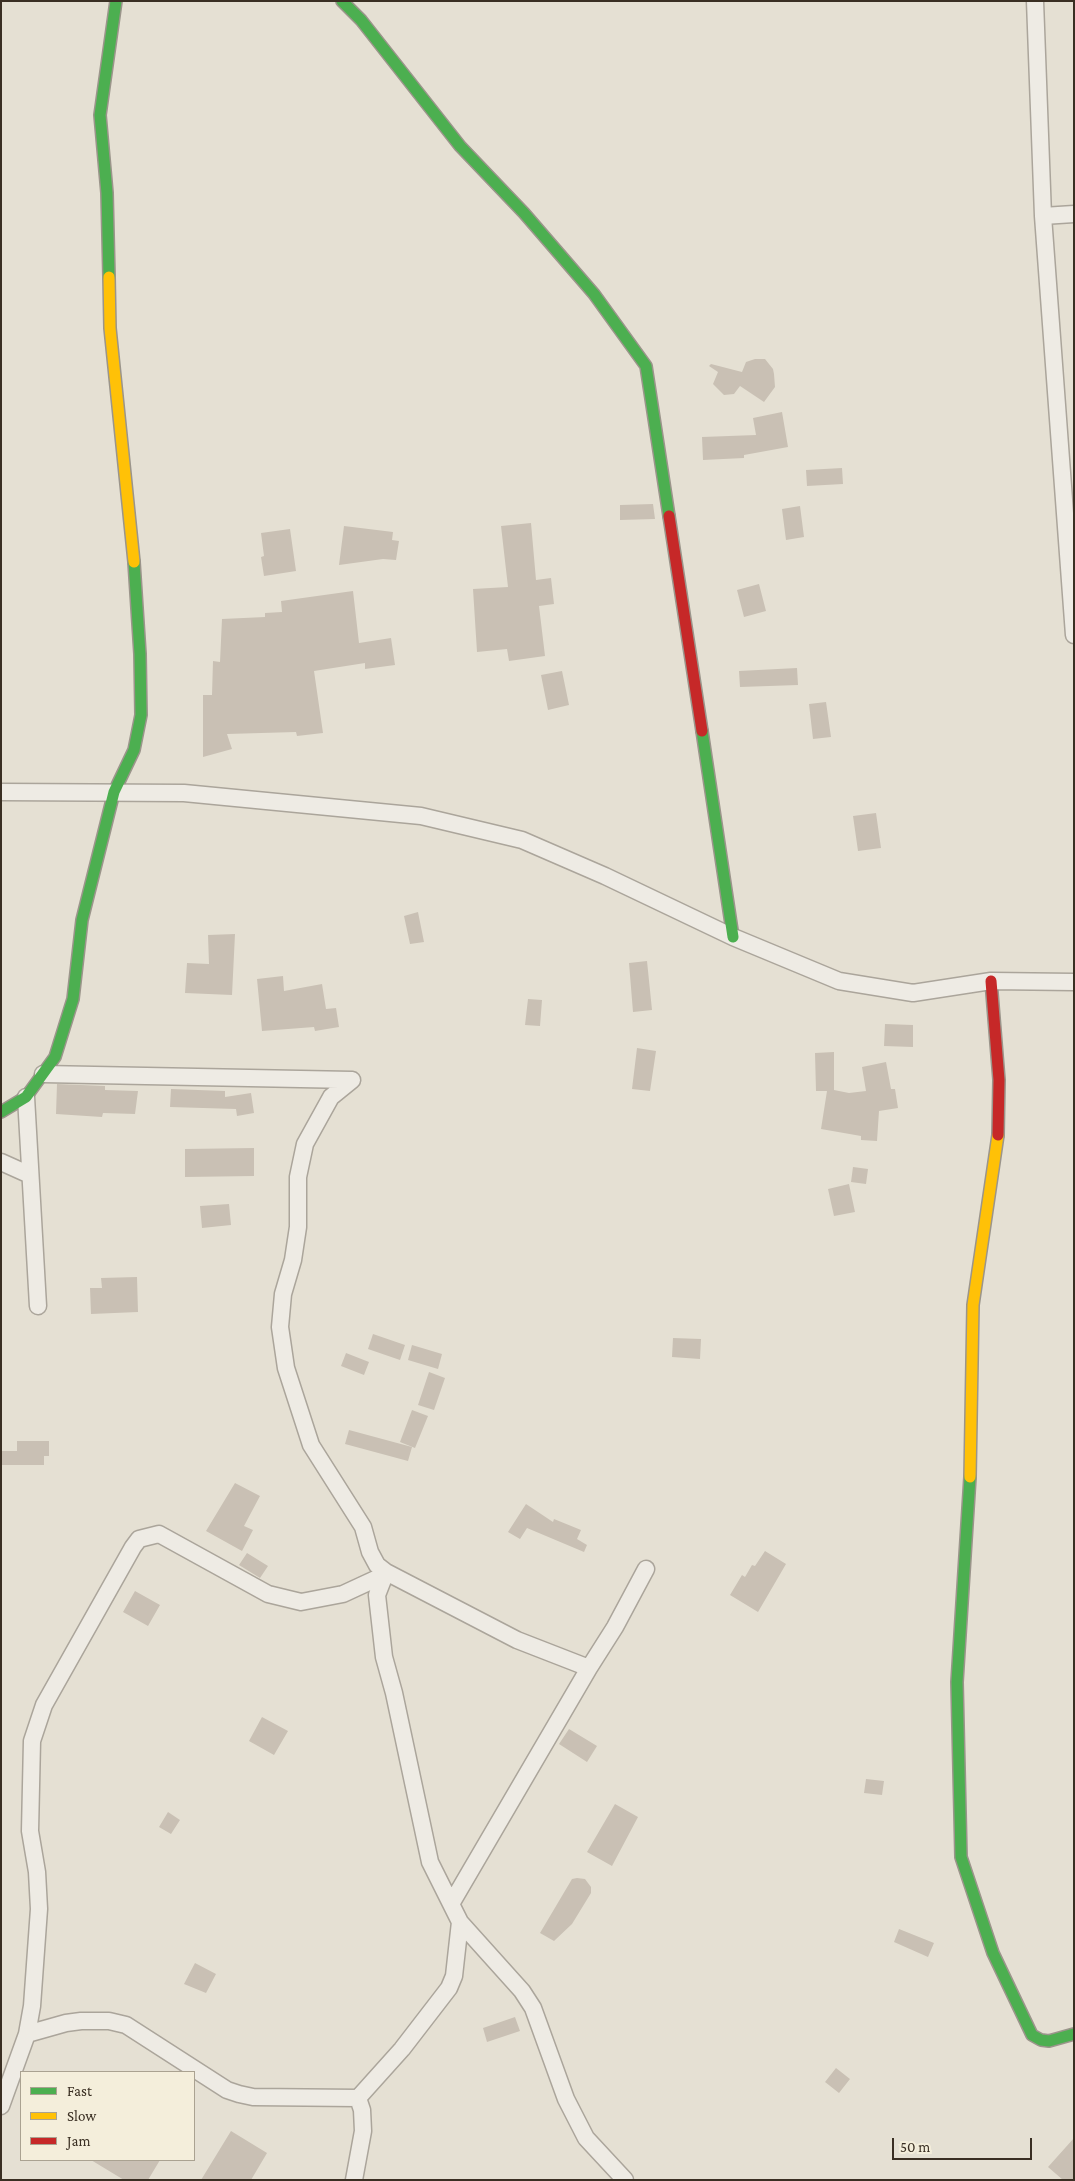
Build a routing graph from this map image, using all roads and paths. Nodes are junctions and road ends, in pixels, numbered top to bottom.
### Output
1 (116, 1) edge
2 (342, 1) edge
3 (1035, 1) edge
4 (1074, 214) edge
5 (1044, 216) junction
6 (1074, 635) edge
7 (1, 792) edge
8 (114, 792) junction
9 (733, 937) junction
10 (991, 981) junction
11 (1074, 982) edge
12 (43, 1074) junction
13 (26, 1097) junction
14 (1, 1112) edge
15 (1, 1162) edge
16 (30, 1175) junction
17 (38, 1306) dead end
18 (646, 1569) dead end
19 (385, 1573) junction
20 (589, 1668) junction
21 (451, 1904) junction
22 (460, 1922) junction
23 (27, 2034) junction
24 (1074, 2034) edge
25 (358, 2098) junction
26 (1, 2106) edge
27 (354, 2180) edge
28 (625, 2180) edge

1 - 8 street
2 - 9 street
3 - 5 street
4 - 5 street
5 - 6 street
7 - 8 street
8 - 9 street
8 - 12 street
9 - 10 street
10 - 11 street
10 - 24 street
12 - 13 street
12 - 19 street
13 - 14 street
13 - 16 street
15 - 16 street
16 - 17 street
18 - 20 street
19 - 20 street
19 - 21 street
19 - 23 street
20 - 21 street
21 - 22 street
22 - 25 street
22 - 28 street
23 - 25 street
23 - 26 street
25 - 27 street

